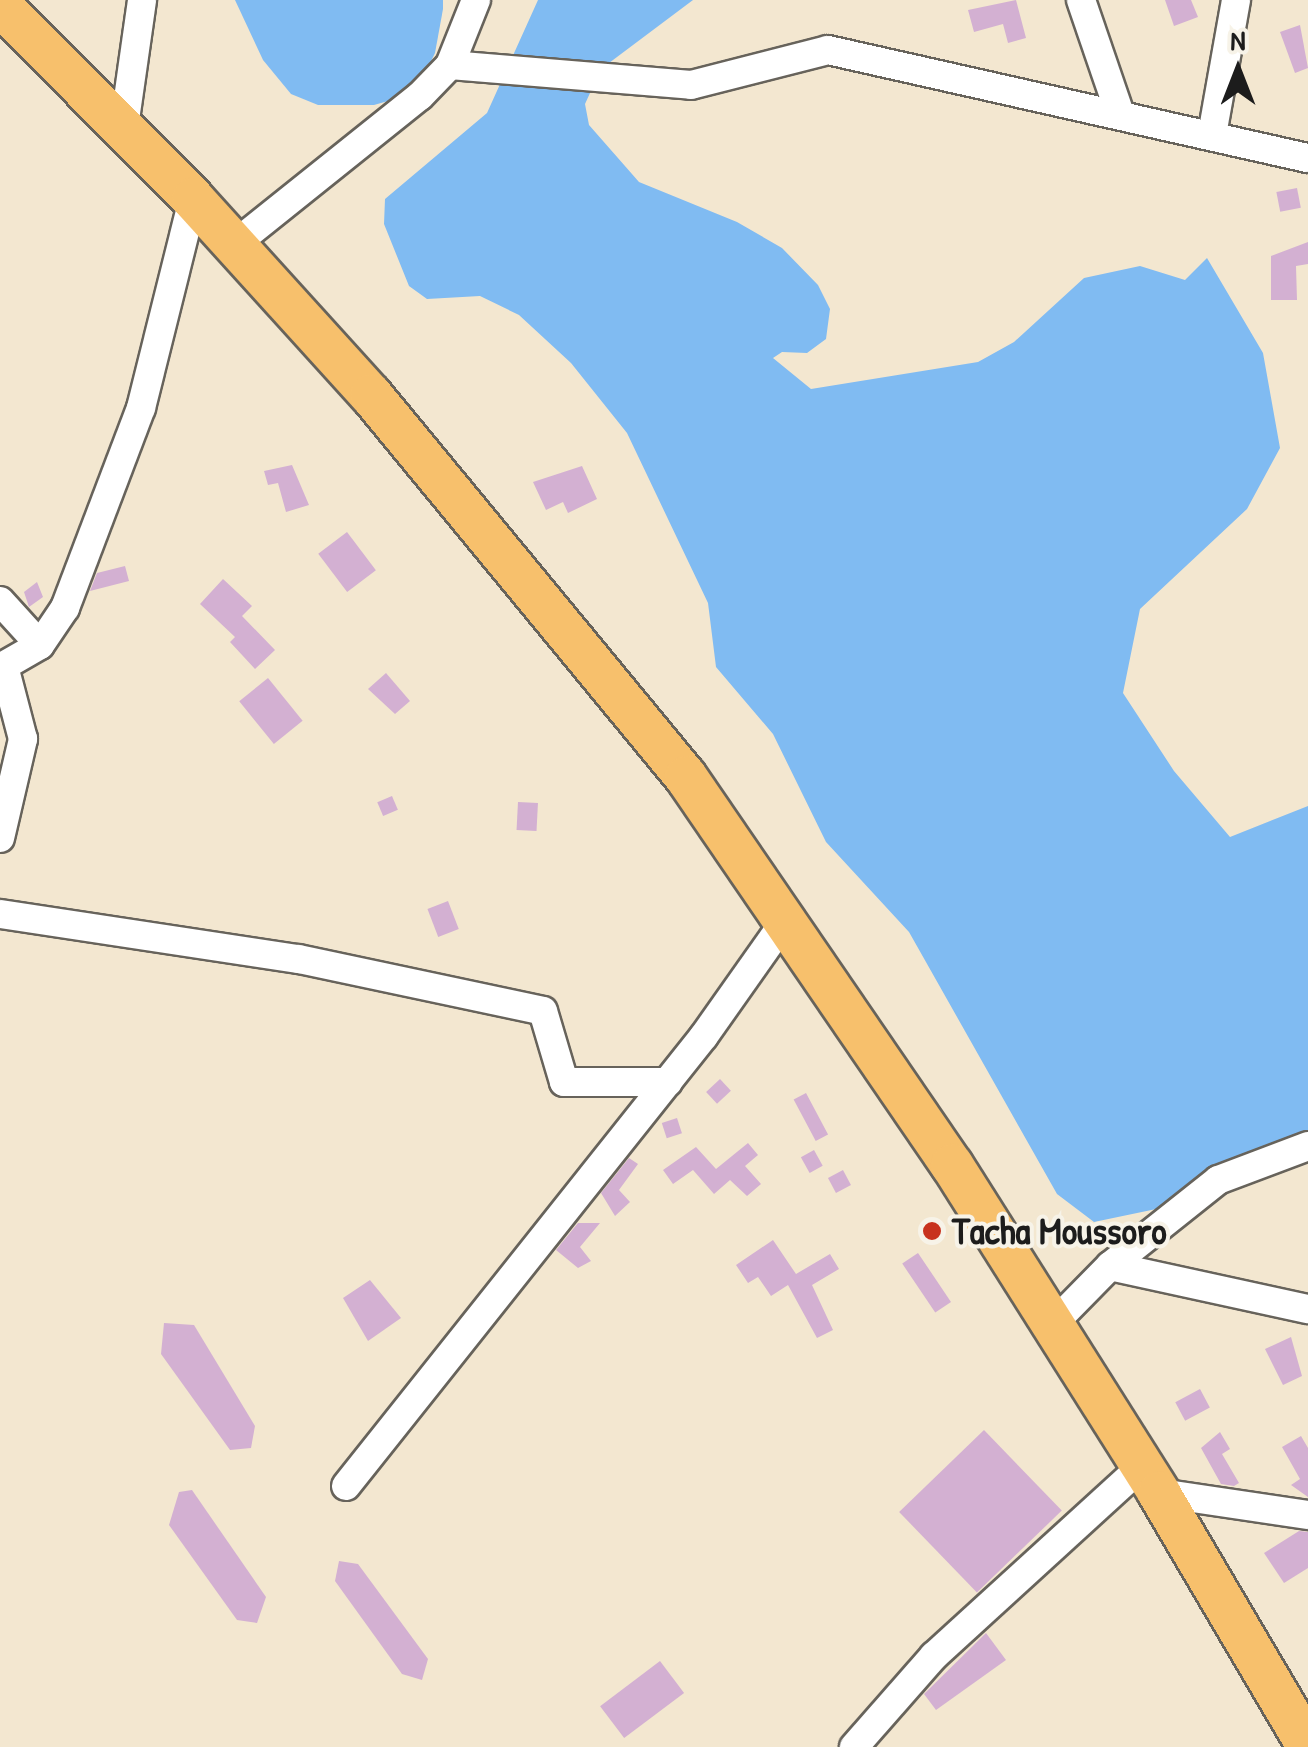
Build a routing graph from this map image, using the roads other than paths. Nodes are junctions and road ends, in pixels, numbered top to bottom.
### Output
1 (142, 0) edge
2 (476, 0) edge
3 (1081, 0) edge
4 (1236, 0) edge
5 (2, 11) edge
6 (450, 64) junction
7 (1118, 111) junction
8 (124, 127) junction
9 (1212, 135) junction
10 (1308, 158) edge
11 (194, 199) junction
12 (235, 244) junction
13 (0, 602) edge
14 (40, 645) junction
15 (2, 667) edge
16 (0, 838) edge
17 (0, 914) edge
18 (788, 918) junction
19 (668, 1082) junction
20 (1308, 1146) edge
21 (1110, 1266) junction
22 (1308, 1309) edge
23 (1052, 1325) junction
24 (346, 1486) dead end
25 (1144, 1486) junction
26 (1308, 1514) edge
27 (1298, 1736) edge
28 (854, 1747) edge

1 - 8 street
2 - 6 street
3 - 7 street
4 - 9 street
5 - 8 highway
6 - 7 street
6 - 12 street
7 - 9 street
8 - 11 highway
9 - 10 street
11 - 12 highway
11 - 14 street
12 - 18 highway
13 - 14 street
14 - 15 street
15 - 16 street
17 - 19 street
18 - 19 street
18 - 23 highway
19 - 24 street
20 - 21 street
21 - 22 street
21 - 23 street
23 - 25 highway
25 - 26 street
25 - 27 highway
25 - 28 street

